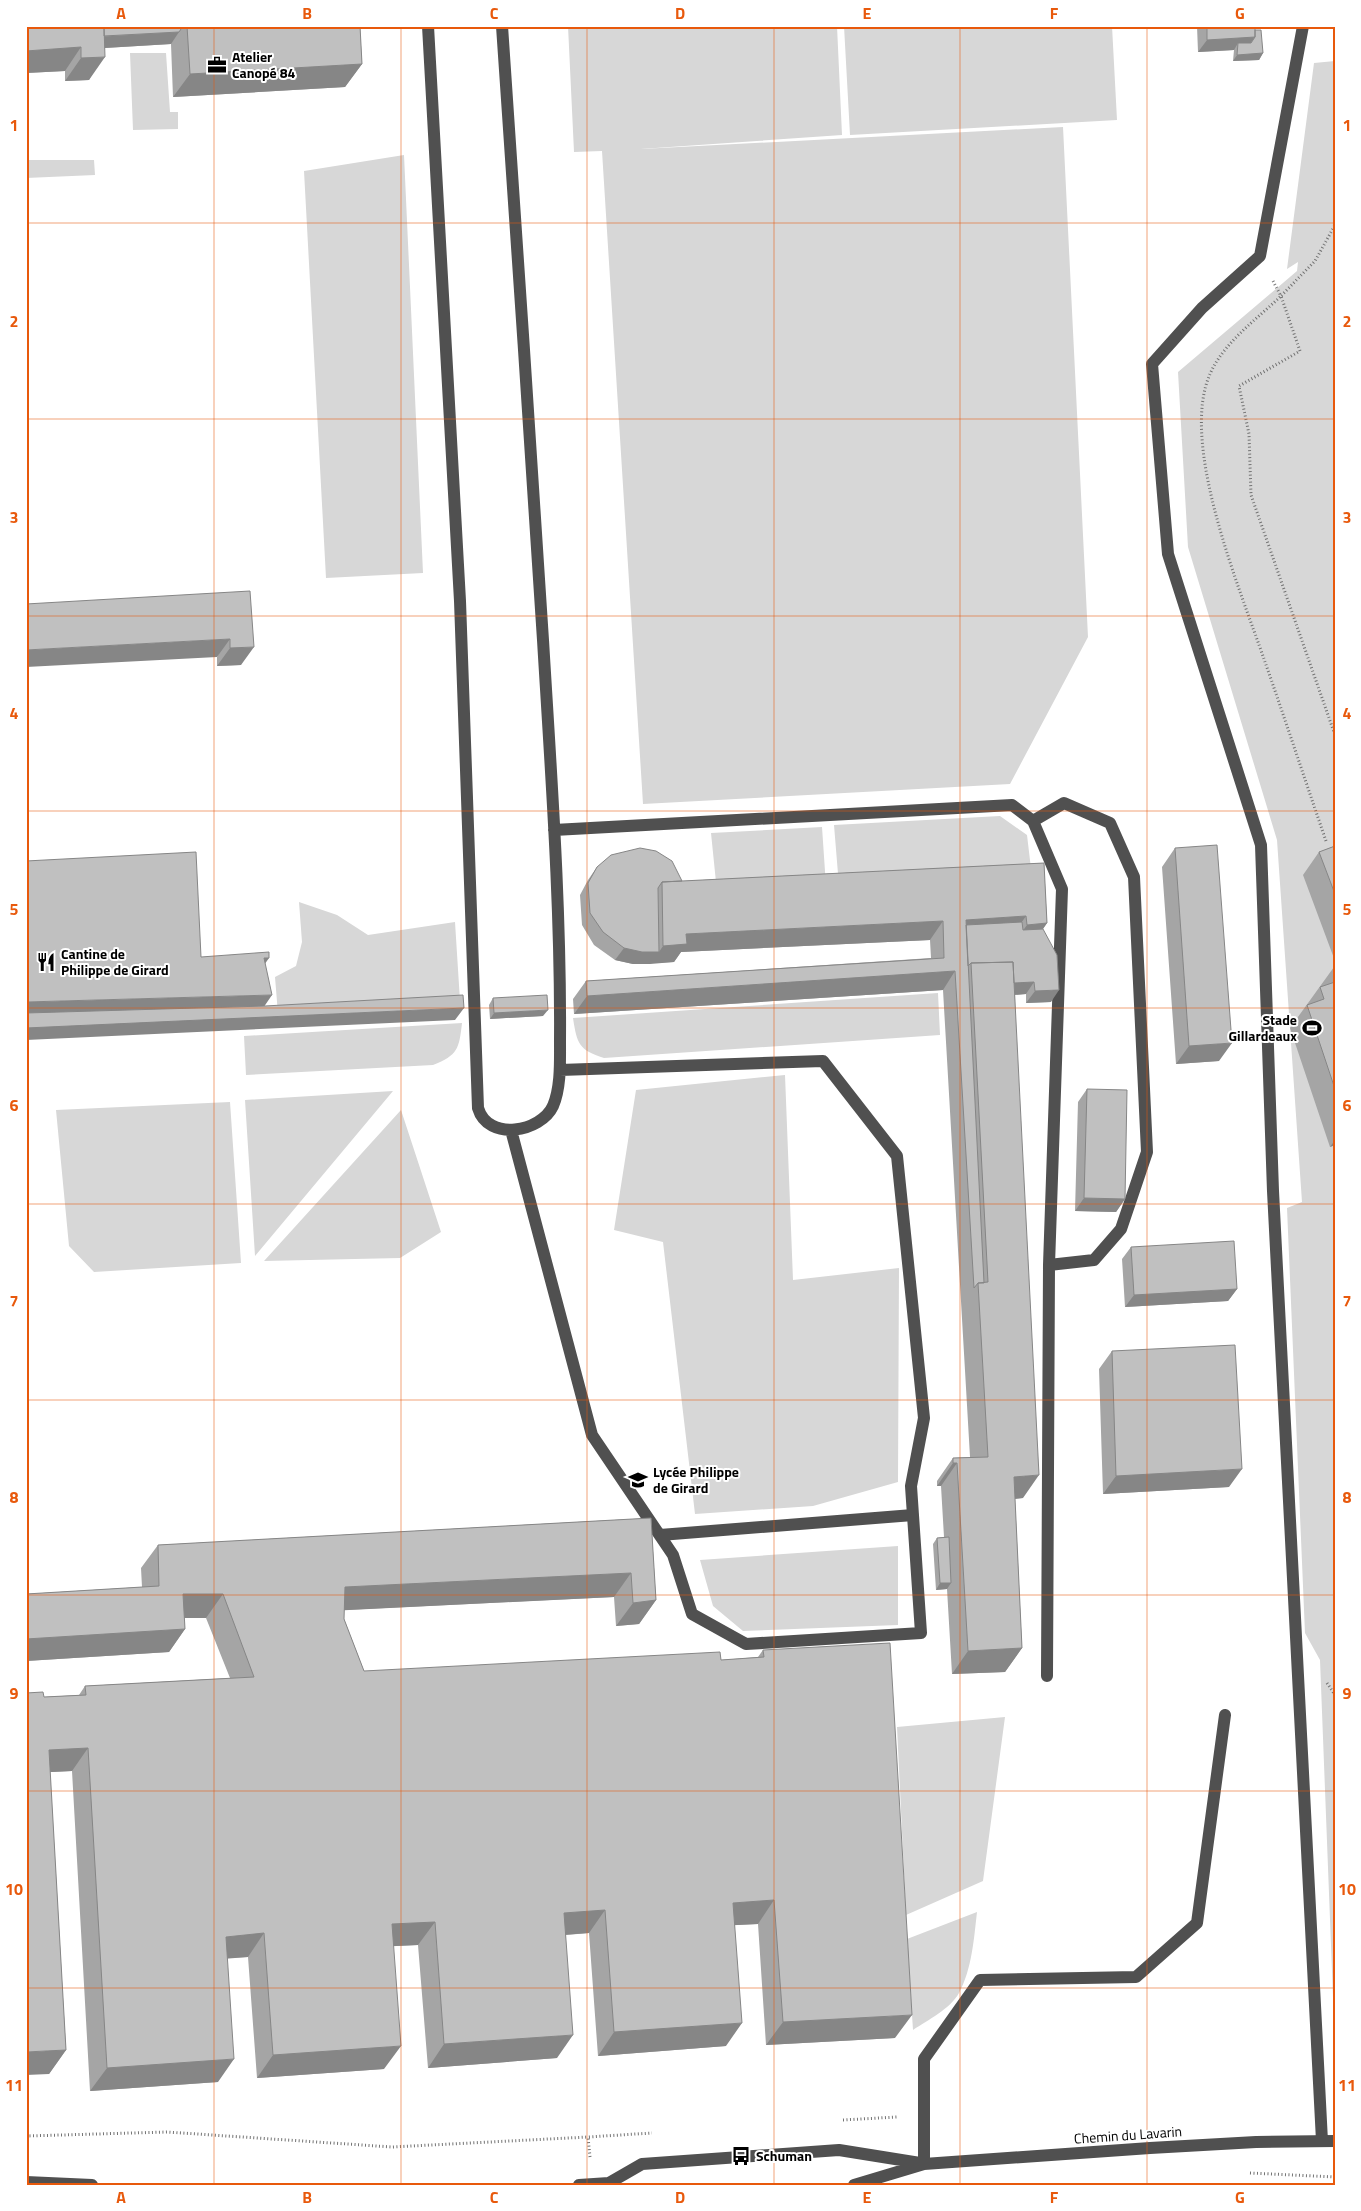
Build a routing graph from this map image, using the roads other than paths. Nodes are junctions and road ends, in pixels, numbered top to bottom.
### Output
1 (428, 26) edge
2 (502, 26) edge
3 (1303, 26) edge
4 (1032, 821) junction
5 (554, 830) junction
6 (560, 1070) junction
7 (511, 1130) junction
8 (1049, 1265) junction
9 (913, 1515) junction
10 (660, 1535) junction
11 (1047, 1676) dead end
12 (1225, 1715) dead end
13 (1328, 2141) edge
14 (924, 2164) junction
15 (26, 2182) edge
16 (611, 2184) edge
17 (92, 2185) edge
18 (579, 2185) edge
19 (854, 2185) edge

1 - 7 street
2 - 5 street
3 - 13 street
4 - 5 street
4 - 8 street
4 - 8 street
5 - 6 street
6 - 7 street
6 - 9 street
7 - 10 street
8 - 11 street
9 - 10 street
9 - 10 street
12 - 14 street
13 - 14 street, Chemin du Lavarin
14 - 16 street, Chemin du Lavarin
14 - 19 street, Chemin du Lavarin
15 - 17 street
16 - 18 street, Chemin du Lavarin

